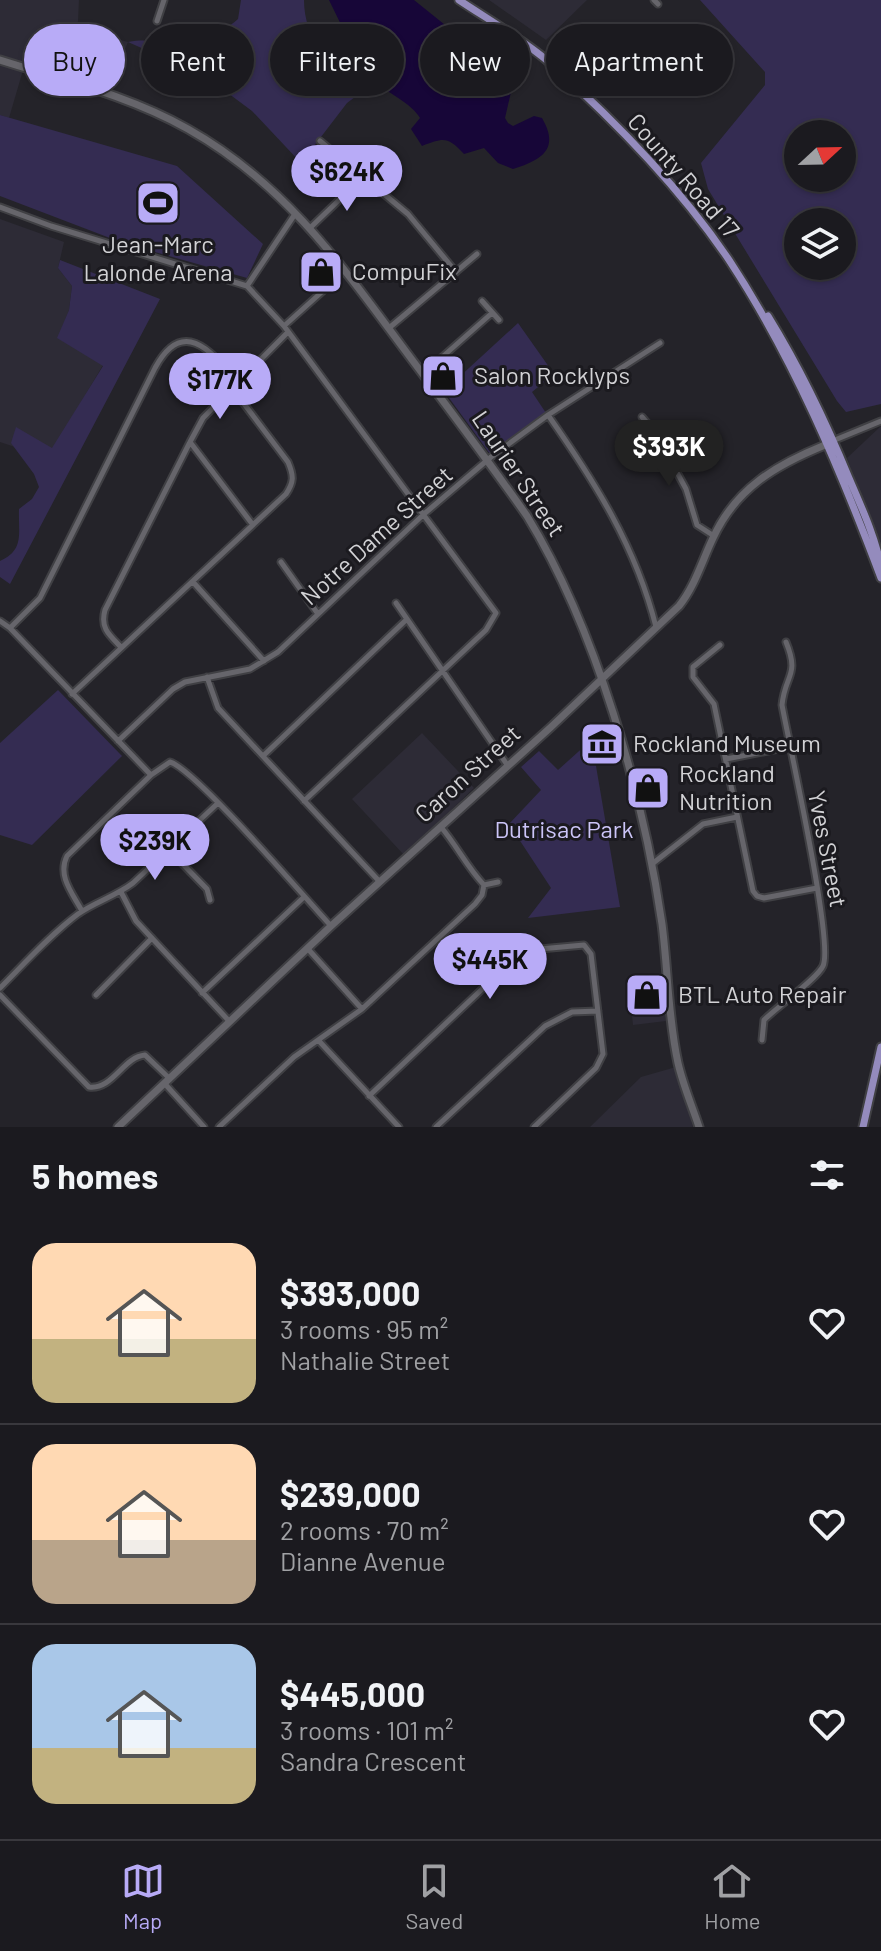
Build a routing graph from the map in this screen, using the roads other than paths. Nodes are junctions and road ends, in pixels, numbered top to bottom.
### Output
1 (164, 0) edge
2 (459, 0) edge
3 (157, 21) dead end
4 (0, 60) edge
5 (320, 141) dead end
6 (363, 177) junction
7 (0, 207) edge
8 (296, 212) junction
9 (310, 228) junction
10 (477, 254) dead end
11 (456, 272) junction
12 (334, 281) dead end
13 (247, 286) junction
14 (482, 301) dead end
15 (492, 313) junction
16 (499, 320) dead end
17 (389, 328) junction
18 (286, 329) junction
19 (660, 343) dead end
20 (423, 374) junction
21 (238, 382) junction
22 (232, 388) junction
23 (548, 415) junction
24 (642, 417) dead end
25 (881, 421) edge
26 (190, 442) junction
27 (830, 443) junction
28 (487, 461) junction
29 (424, 514) junction
30 (253, 525) junction
31 (714, 536) junction
32 (281, 562) dead end
33 (881, 569) edge
34 (881, 578) edge
35 (193, 582) junction
36 (396, 603) dead end
37 (318, 614) junction
38 (406, 620) junction
39 (0, 621) edge
40 (10, 628) junction
41 (656, 629) junction
42 (786, 642) dead end
43 (720, 645) dead end
44 (121, 647) junction
45 (264, 661) junction
46 (441, 670) junction
47 (207, 677) junction
48 (600, 680) junction
49 (72, 694) junction
50 (118, 741) junction
51 (789, 747) junction
52 (263, 756) junction
53 (726, 759) junction
54 (508, 766) junction
55 (151, 775) junction
56 (304, 801) junction
57 (218, 803) junction
58 (737, 817) junction
59 (440, 826) junction
60 (169, 850) junction
61 (651, 865) junction
62 (379, 881) junction
63 (498, 882) dead end
64 (484, 885) junction
65 (817, 888) junction
66 (121, 892) junction
67 (304, 897) junction
68 (210, 900) dead end
69 (82, 911) junction
70 (331, 926) junction
71 (152, 938) junction
72 (308, 949) junction
73 (0, 988) edge
74 (202, 993) junction
75 (0, 995) edge
76 (96, 995) dead end
77 (362, 1009) junction
78 (598, 1011) junction
79 (230, 1023) junction
80 (762, 1040) dead end
81 (319, 1041) junction
82 (881, 1047) edge
83 (167, 1082) junction
84 (369, 1096) junction
85 (118, 1127) edge
86 (204, 1127) edge
87 (219, 1127) edge
88 (399, 1127) edge
89 (436, 1127) edge
90 (534, 1127) edge
91 (699, 1127) edge
92 (863, 1127) edge

1 - 3 street
2 - 27 main road, County Road 17
4 - 8 main road, Laurier Street
5 - 6 street
6 - 9 street
6 - 11 street
7 - 13 street
8 - 9 main road, Laurier Street
8 - 13 street
9 - 17 main road, Laurier Street
10 - 11 street
11 - 17 street
12 - 18 street
13 - 18 street
14 - 15 street
15 - 16 street
15 - 20 street
17 - 20 main road, Laurier Street
18 - 21 street
18 - 29 street
19 - 23 street, Notre Dame Street
20 - 28 main road, Laurier Street
21 - 22 street
21 - 40 street
22 - 26 street
22 - 30 street
23 - 28 street, Notre Dame Street
23 - 41 street
24 - 31 street
25 - 27 street
26 - 30 street
26 - 44 street
27 - 31 main road, Caron Street
27 - 33 main road, County Road 17
27 - 34 main road, County Road 17
28 - 29 street, Notre Dame Street
28 - 48 main road, Laurier Street
29 - 37 street, Notre Dame Street
29 - 46 street
30 - 35 street
31 - 41 main road, Caron Street
32 - 37 street
35 - 44 street
35 - 45 street
36 - 38 street
37 - 45 street, Notre Dame Street
38 - 46 street
38 - 52 street
39 - 40 street
40 - 49 street
41 - 48 main road, Caron Street
42 - 51 street, Yves Street
43 - 53 street
44 - 49 street
45 - 47 street, Notre Dame Street
46 - 54 street
46 - 56 street
47 - 50 street, Notre Dame Street
47 - 52 street
48 - 54 main road, Caron Street
48 - 61 main road, Laurier Street
49 - 50 street
50 - 55 street
51 - 53 street
51 - 65 street, Yves Street
52 - 56 street
53 - 58 street
54 - 59 main road, Caron Street
55 - 57 street
55 - 69 street
56 - 62 street
57 - 60 street
57 - 67 street
58 - 61 street
58 - 65 street
59 - 62 main road, Caron Street
59 - 64 street
60 - 66 street
60 - 68 street
61 - 91 main road, Laurier Street
62 - 70 main road, Caron Street
63 - 64 street
64 - 77 street
65 - 80 street, Yves Street
66 - 69 street
66 - 71 street
67 - 70 street
67 - 74 street
69 - 73 street
70 - 72 main road, Caron Street
71 - 74 street
71 - 76 street
72 - 77 street
72 - 79 main road, Caron Street
74 - 79 street
75 - 83 street
77 - 81 street
78 - 84 street
78 - 89 street
78 - 90 street
79 - 83 main road, Caron Street
81 - 84 street
81 - 87 street
82 - 92 main road
83 - 85 main road, Caron Street
83 - 86 street
84 - 88 street

